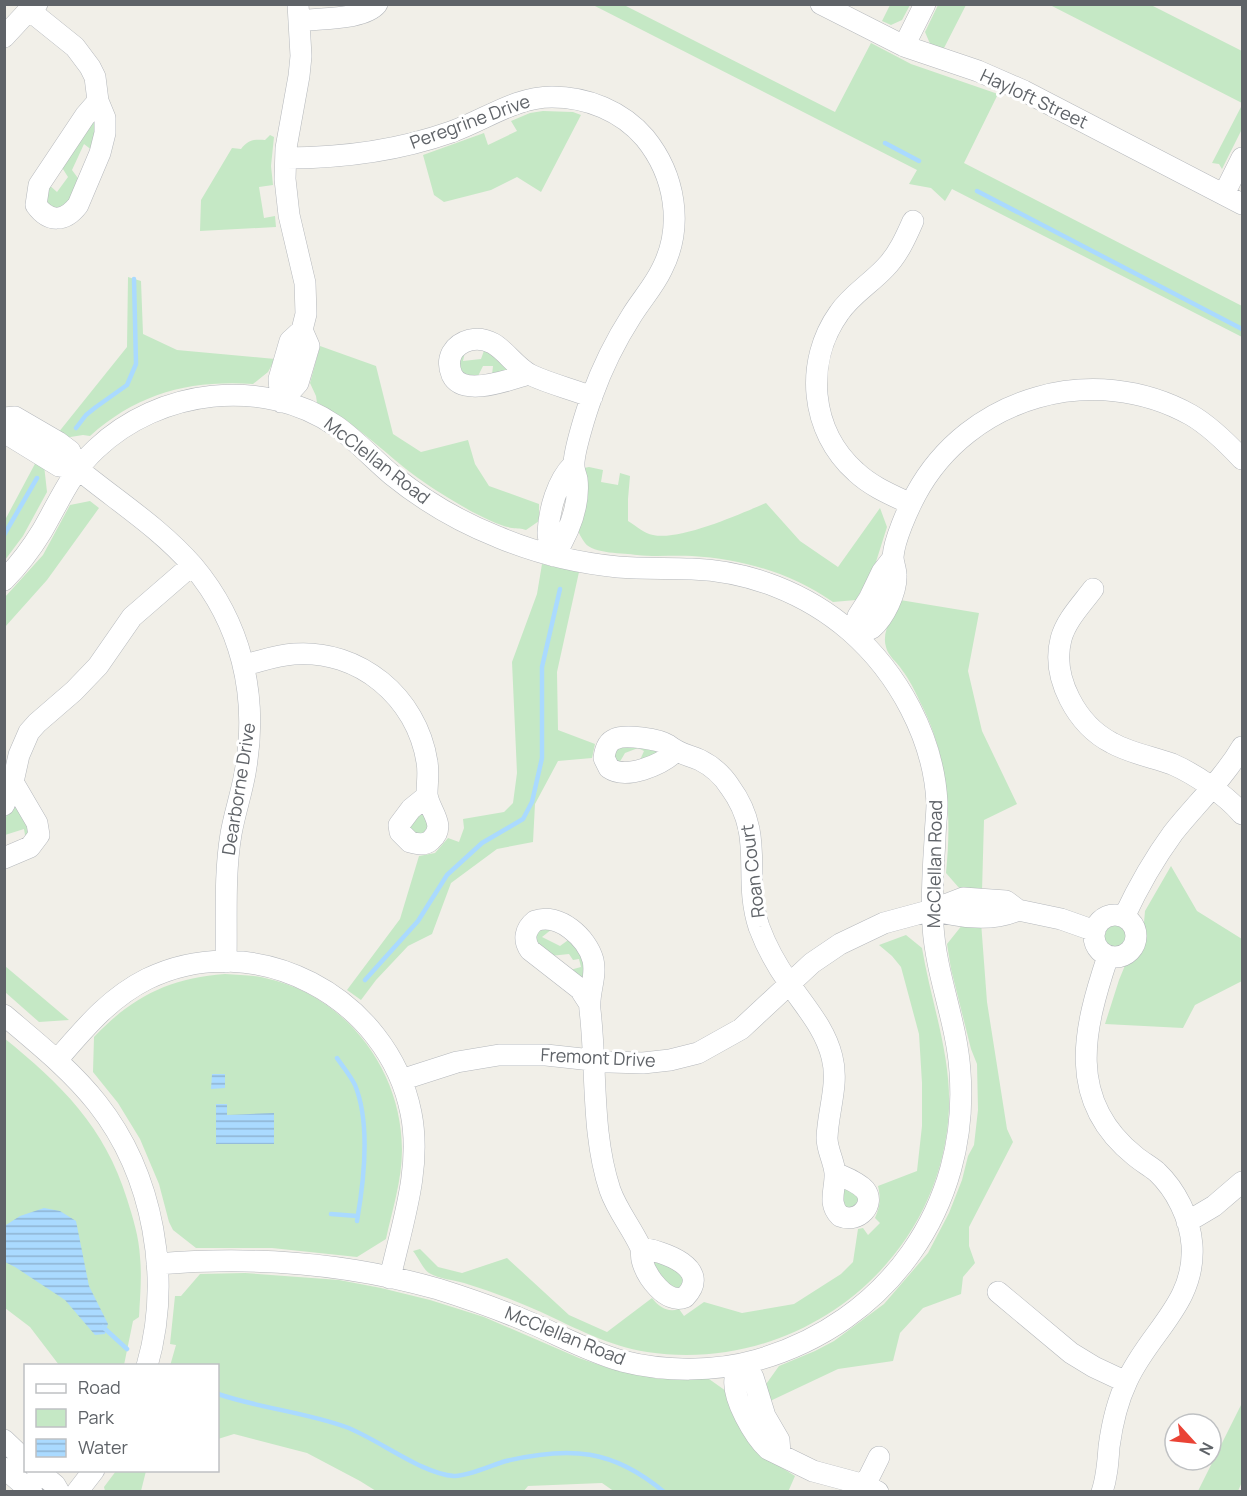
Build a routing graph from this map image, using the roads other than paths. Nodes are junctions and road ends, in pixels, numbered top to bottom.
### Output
1 (377, 4) edge
2 (821, 4) edge
3 (925, 4) edge
4 (32, 6) edge
5 (299, 13) edge
6 (4, 37) edge
7 (904, 46) junction
8 (98, 101) junction
9 (286, 158) junction
10 (1242, 159) edge
11 (1233, 199) edge
12 (914, 221) dead end
13 (529, 374) dead end
14 (592, 397) junction
15 (281, 402) junction
16 (4, 418) edge
17 (4, 429) edge
18 (1242, 459) edge
19 (78, 469) junction
20 (911, 504) junction
21 (554, 556) junction
22 (192, 565) junction
23 (4, 580) edge
24 (1093, 589) dead end
25 (855, 635) junction
26 (244, 665) junction
27 (1242, 747) edge
28 (675, 752) dead end
29 (13, 782) junction
30 (1212, 789) junction
31 (427, 796) dead end
32 (4, 805) edge
33 (1242, 814) edge
34 (4, 858) edge
35 (932, 910) junction
36 (1124, 917) junction
37 (1095, 931) junction
38 (1108, 956) junction
39 (226, 962) junction
40 (789, 983) junction
41 (590, 1003) dead end
42 (4, 1015) edge
43 (57, 1060) junction
44 (594, 1060) junction
45 (401, 1080) junction
46 (835, 1173) dead end
47 (1242, 1182) edge
48 (1187, 1222) junction
49 (641, 1248) dead end
50 (157, 1264) junction
51 (390, 1278) junction
52 (998, 1292) dead end
53 (147, 1364) edge
54 (740, 1365) junction
55 (1126, 1382) junction
56 (4, 1440) edge
57 (879, 1456) dead end
58 (24, 1459) edge
59 (4, 1468) edge
60 (39, 1472) edge
61 (92, 1472) edge
62 (872, 1488) edge
63 (32, 1491) edge
64 (58, 1491) edge
65 (77, 1491) edge
66 (1102, 1491) edge

1 - 5 street
2 - 7 street, Hayloft Street
3 - 7 street
4 - 6 street
4 - 8 street
5 - 9 street
7 - 11 street, Hayloft Street
8 - 8 street
9 - 14 street, Peregrine Drive
9 - 15 street
10 - 11 street
12 - 20 street
13 - 14 street
14 - 21 street, Peregrine Drive
15 - 19 street, McClellan Road
15 - 21 street, McClellan Road
16 - 19 street
17 - 19 street
18 - 20 street
19 - 22 street, Dearborne Drive
19 - 23 street, McClellan Road
20 - 25 street
21 - 25 street, McClellan Road
22 - 26 street, Dearborne Drive
22 - 29 street
24 - 30 street
25 - 35 street, McClellan Road
26 - 31 street
26 - 39 street, Dearborne Drive
27 - 30 street
28 - 40 street, Roan Court
29 - 32 street
29 - 34 street
30 - 33 street
30 - 36 street
35 - 37 street, Fremont Drive
35 - 40 street, Fremont Drive
35 - 54 street, McClellan Road
36 - 37 street
36 - 38 street
37 - 38 street
38 - 48 street
39 - 43 street
39 - 45 street
40 - 44 street, Fremont Drive
40 - 46 street, Roan Court
41 - 44 street
42 - 43 street
43 - 50 street
44 - 45 street, Fremont Drive
44 - 49 street
45 - 51 street
47 - 48 street
48 - 55 street
50 - 51 street, McClellan Road
50 - 53 street
51 - 54 street, McClellan Road
52 - 55 street
54 - 62 street
55 - 66 street
56 - 58 street
57 - 62 street
59 - 63 street
60 - 64 street
61 - 65 street

